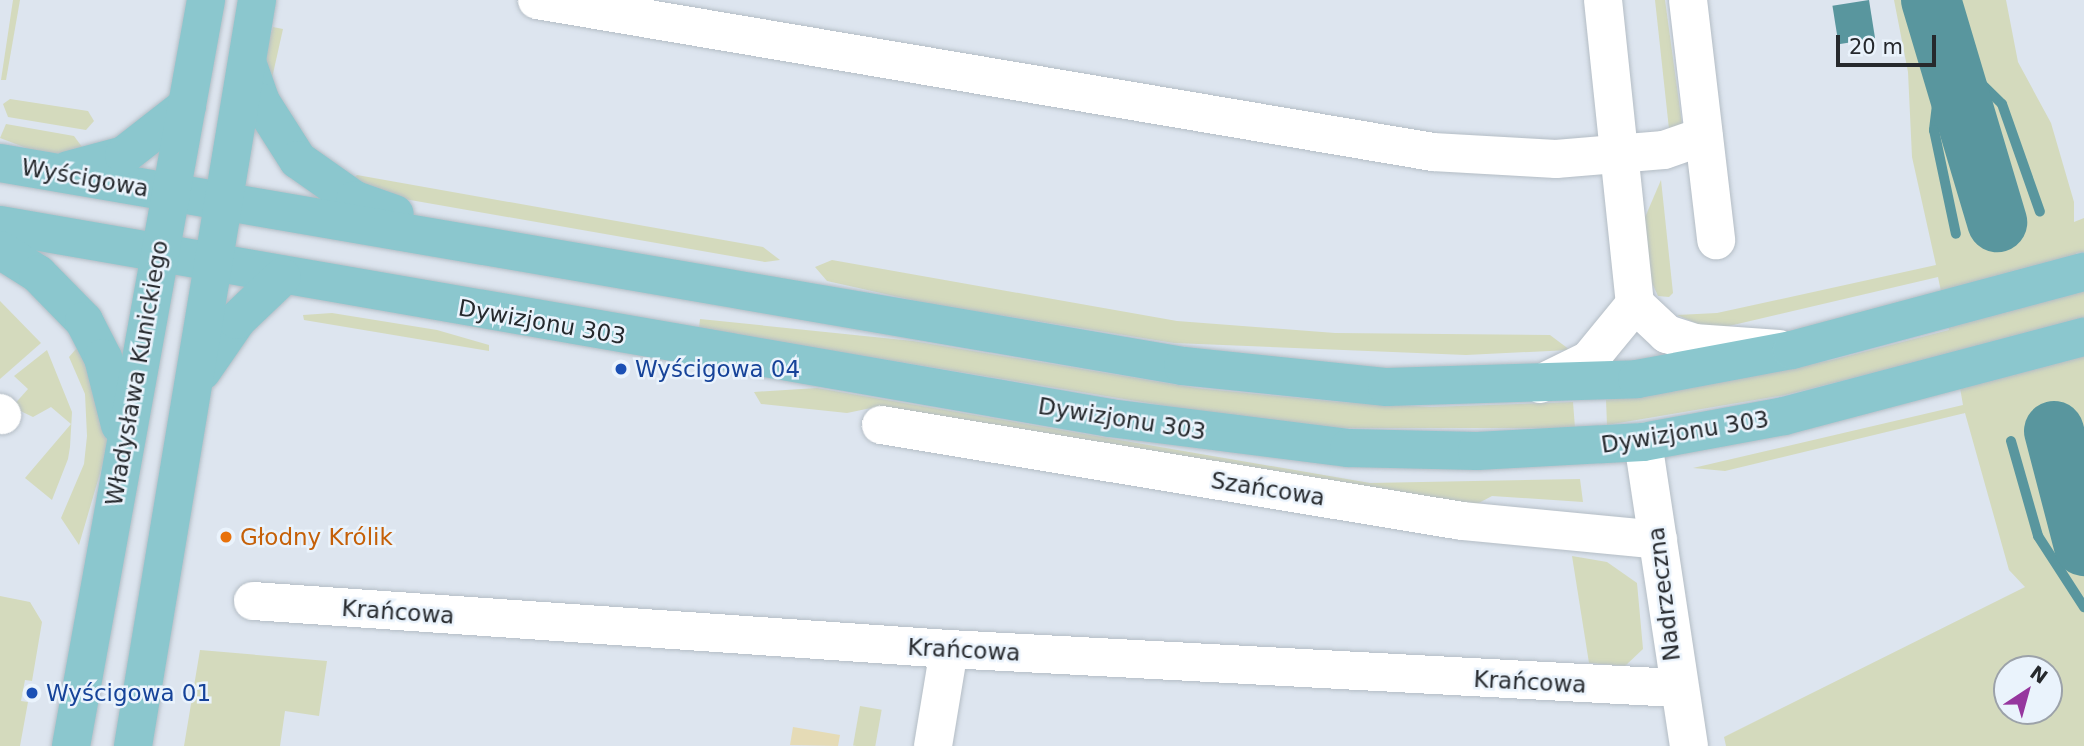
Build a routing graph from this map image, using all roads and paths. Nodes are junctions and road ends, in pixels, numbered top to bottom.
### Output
1 (206, 0) edge
2 (257, 0) edge
3 (537, 0) edge
4 (1602, 0) edge
5 (1688, 0) edge
6 (246, 60) junction
7 (187, 106) junction
8 (1703, 136) junction
9 (1619, 154) junction
10 (0, 163) edge
11 (53, 173) junction
12 (170, 192) junction
13 (224, 202) junction
14 (0, 225) edge
15 (1716, 240) dead end
16 (0, 250) edge
17 (501, 251) junction
18 (158, 256) junction
19 (213, 266) junction
20 (2084, 272) edge
21 (282, 277) junction
22 (1635, 304) junction
23 (2084, 337) edge
24 (1792, 350) junction
25 (196, 379) junction
26 (1533, 387) junction
27 (881, 425) dead end
28 (1643, 442) junction
29 (124, 447) junction
30 (1658, 540) junction
31 (253, 601) dead end
32 (949, 649) junction
33 (1675, 688) junction
34 (71, 746) edge
35 (133, 746) edge
36 (933, 746) edge
37 (1689, 746) edge

1 - 7 main road, Władysława Kunickiego
2 - 6 main road
3 - 9 street
4 - 9 street
5 - 8 street
6 - 13 main road
6 - 17 main road
7 - 11 main road
7 - 12 main road, Władysława Kunickiego
8 - 9 street
8 - 15 street
9 - 22 street
10 - 11 main road, Wyścigowa
11 - 12 main road, Wyścigowa
12 - 13 main road
12 - 18 main road, Władysława Kunickiego
13 - 17 main road
13 - 19 main road
14 - 18 main road
16 - 29 main road
17 - 26 main road
18 - 19 main road, Dywizjonu 303
18 - 29 main road, Władysława Kunickiego
19 - 21 main road, Dywizjonu 303
19 - 25 main road
20 - 24 main road
21 - 25 main road
21 - 28 main road, Dywizjonu 303
22 - 24 street
22 - 26 street
23 - 28 main road, Dywizjonu 303
24 - 26 main road
25 - 35 main road
27 - 30 street, Szańcowa
28 - 30 street, Nadrzeczna
29 - 34 main road, Władysława Kunickiego
30 - 33 street, Nadrzeczna
31 - 32 street, Krańcowa
32 - 33 street, Krańcowa
32 - 36 street
33 - 37 street, Nadrzeczna

